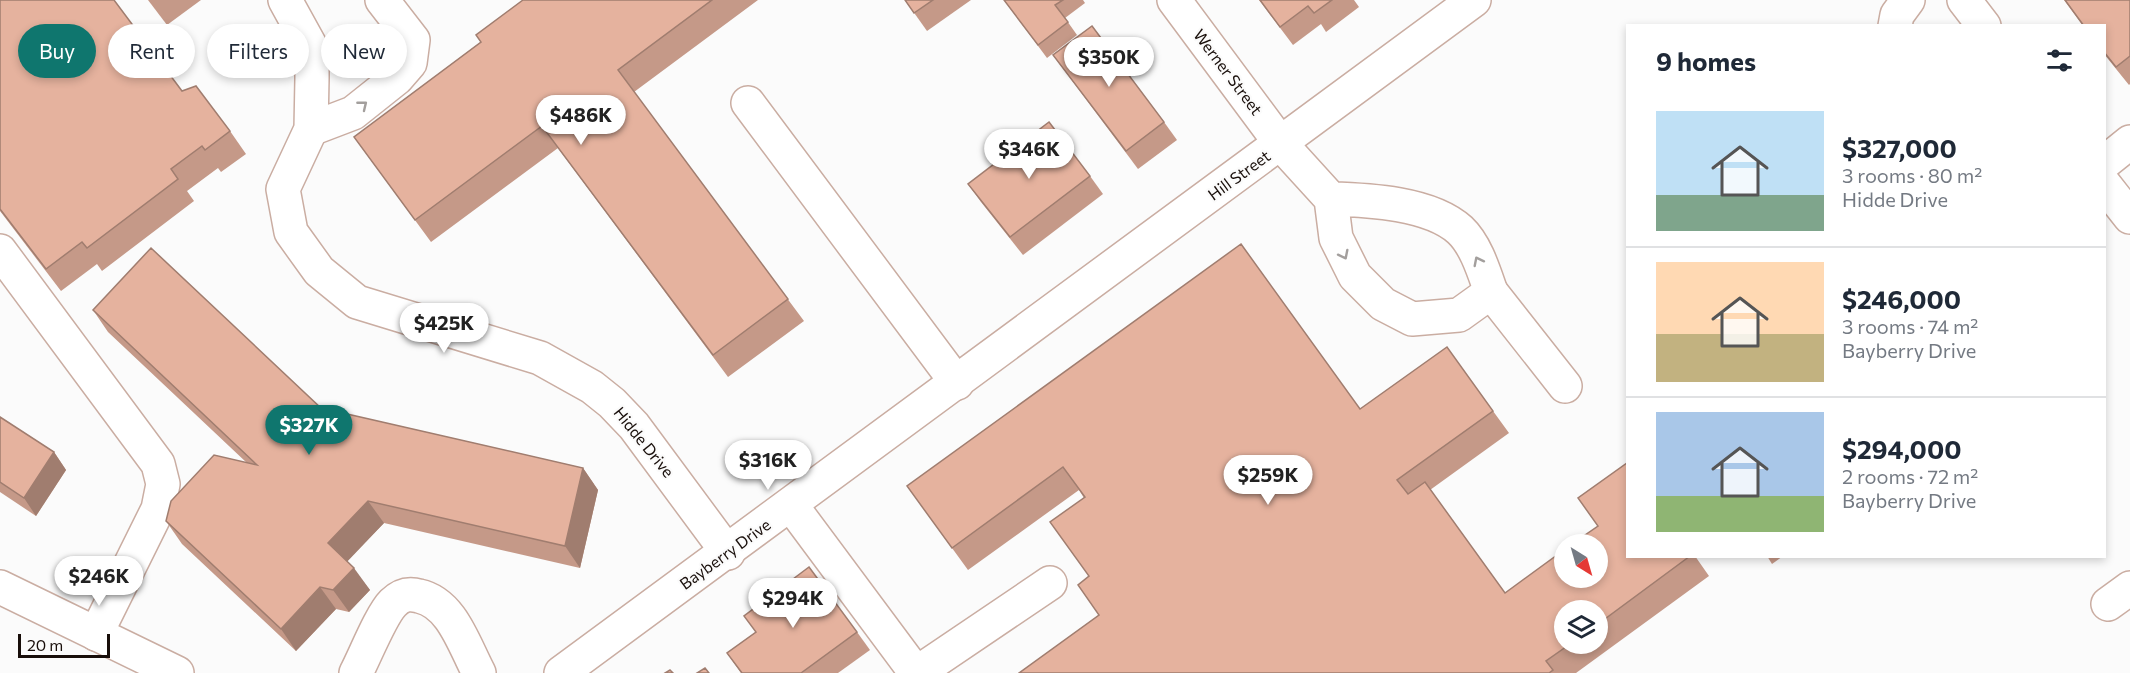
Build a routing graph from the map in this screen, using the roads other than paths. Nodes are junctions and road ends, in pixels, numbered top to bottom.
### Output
1 (285, 0) edge
2 (382, 0) edge
3 (1174, 0) edge
4 (1474, 0) edge
5 (1908, 0) edge
6 (1964, 0) edge
7 (1895, 24) edge
8 (1982, 24) edge
9 (748, 103) dead end
10 (311, 129) junction
11 (2130, 142) edge
12 (1281, 144) junction
13 (2106, 161) edge
14 (2106, 187) edge
15 (1331, 199) junction
16 (2130, 217) edge
17 (0, 252) edge
18 (1491, 292) junction
19 (1004, 348) joint
20 (957, 383) junction
21 (1565, 386) dead end
22 (791, 505) junction
23 (728, 553) junction
24 (1050, 583) dead end
25 (0, 587) edge
26 (96, 634) junction
27 (177, 673) edge
28 (356, 673) edge
29 (479, 673) edge
30 (561, 673) edge
31 (917, 673) edge

1 - 10 street
10 -> 2 street
3 - 12 street, Werner Street
4 - 12 street, Hill Street
5 - 7 street
6 - 8 street
9 - 20 street
10 - 23 street, Hidde Drive
11 - 13 street
12 - 15 street, Werner Street
12 - 19 street, Hill Street
14 - 16 street
18 -> 15 street
15 -> 18 street
17 - 26 street
18 - 21 street
19 - 20 street, Bayberry Drive
20 - 22 street, Bayberry Drive
22 - 23 street, Bayberry Drive
22 - 31 street
23 - 30 street, Bayberry Drive
24 - 31 street
25 - 26 street
26 - 27 street
28 - 29 street

